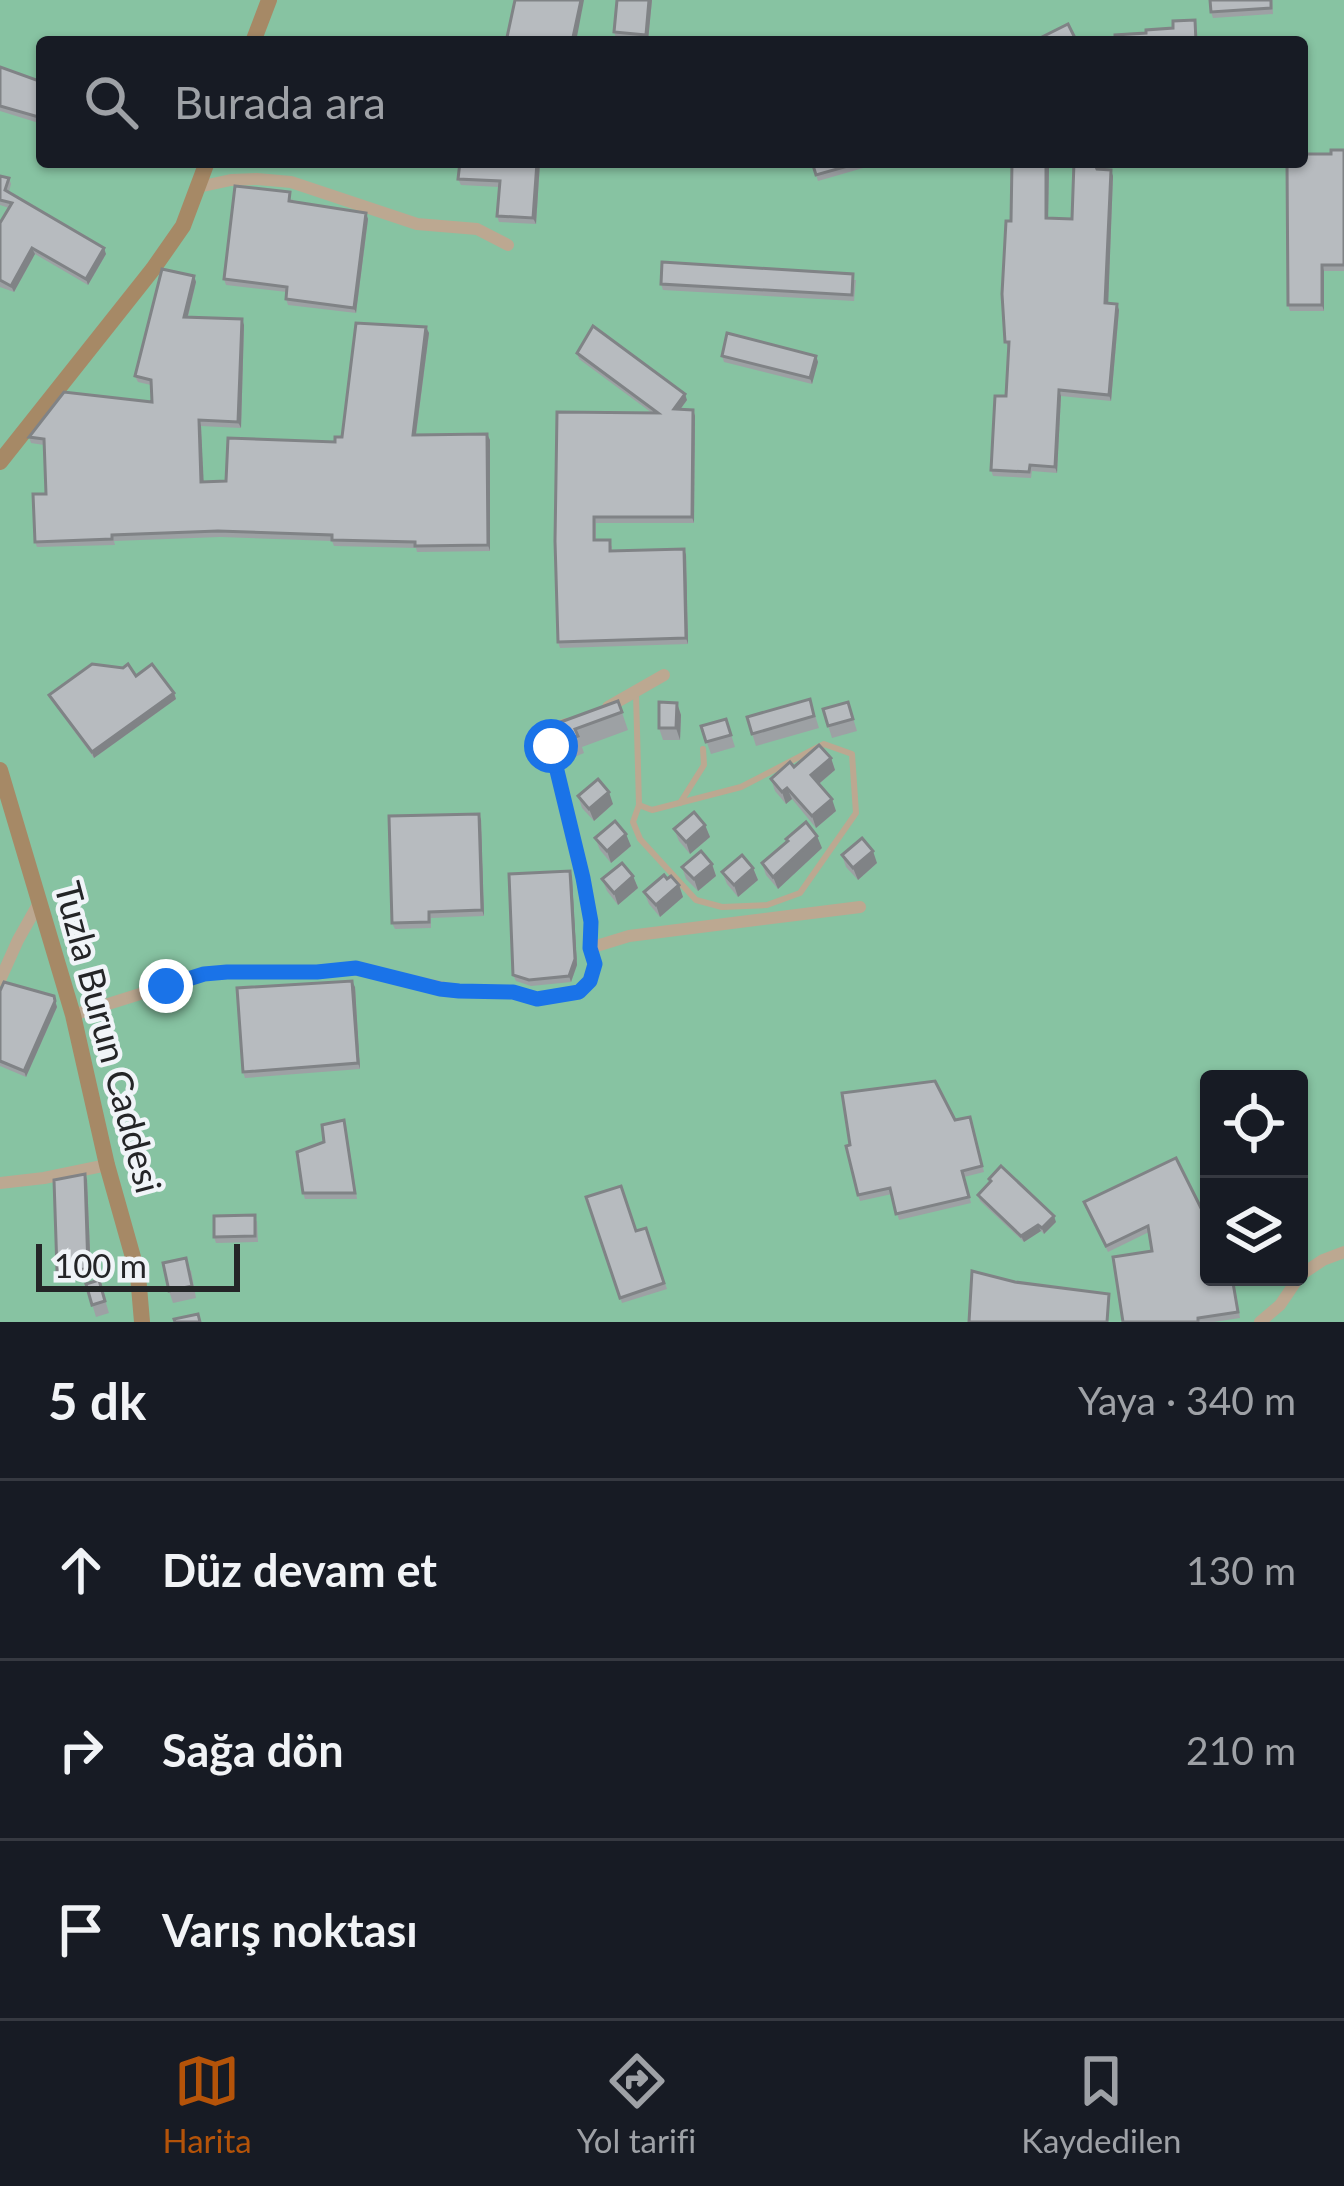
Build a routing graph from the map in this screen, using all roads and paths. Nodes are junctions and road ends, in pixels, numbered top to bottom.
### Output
1 (269, 0) edge
2 (255, 36) edge
3 (205, 168) edge
4 (198, 187) junction
5 (508, 245) dead end
6 (6, 441) edge
7 (0, 462) edge
8 (664, 675) dead end
9 (636, 693) junction
10 (602, 711) edge
11 (581, 718) edge
12 (703, 749) edge
13 (0, 770) edge
14 (680, 802) junction
15 (639, 805) junction
16 (40, 900) junction
17 (860, 908) dead end
18 (590, 948) junction
19 (0, 980) edge
20 (74, 1015) junction
21 (107, 1165) junction
22 (0, 1184) edge
23 (1344, 1252) edge
24 (1308, 1271) edge
25 (1293, 1286) edge
26 (142, 1322) edge
27 (1260, 1322) edge

1 - 2 main road
3 - 4 main road
4 - 5 street
4 - 6 main road
6 - 7 main road
8 - 9 street
9 - 10 street
9 - 15 lane
11 - 18 street
12 - 14 lane
13 - 16 main road, Tuzla Burun Caddesi
14 - 15 lane
14 - 15 lane
16 - 19 street
16 - 20 main road, Tuzla Burun Caddesi
17 - 18 street
18 - 20 street
20 - 21 main road, Tuzla Burun Caddesi
21 - 22 street
21 - 26 main road, Tuzla Burun Caddesi
23 - 24 street
25 - 27 street

